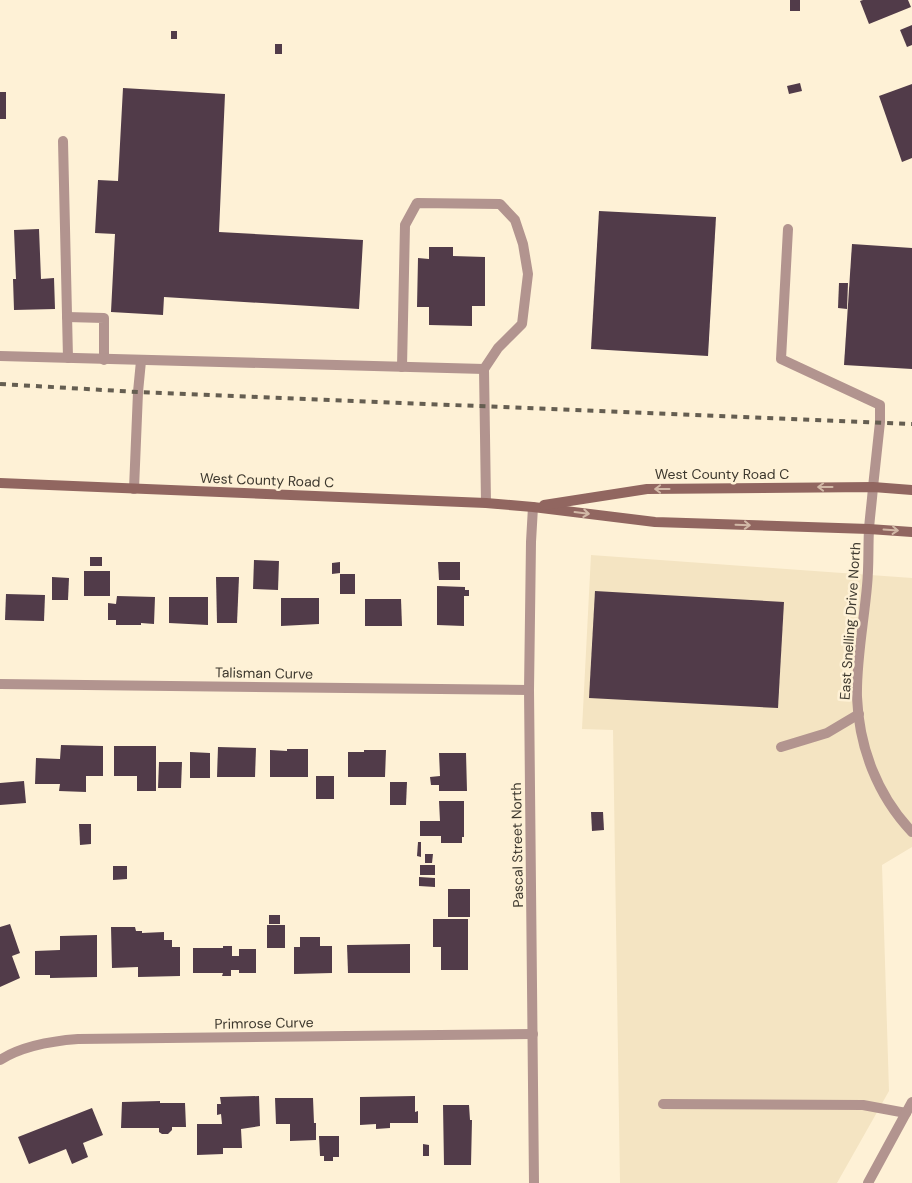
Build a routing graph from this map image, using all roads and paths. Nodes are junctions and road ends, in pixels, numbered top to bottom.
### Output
1 (63, 141) dead end
2 (788, 229) dead end
3 (67, 317) junction
4 (0, 356) edge
5 (68, 358) junction
6 (104, 360) junction
7 (141, 361) junction
8 (402, 367) junction
9 (484, 369) junction
10 (0, 483) edge
11 (874, 487) junction
12 (134, 489) junction
13 (912, 490) edge
14 (486, 503) junction
15 (533, 507) junction
16 (869, 529) junction
17 (912, 532) edge
18 (0, 684) edge
19 (529, 690) junction
20 (859, 714) junction
21 (781, 747) dead end
22 (912, 832) edge
23 (533, 1034) junction
24 (0, 1060) edge
25 (912, 1102) edge
26 (663, 1104) dead end
27 (906, 1113) junction
28 (534, 1183) edge
29 (868, 1183) edge

1 - 3 street
2 - 11 street, East Snelling Drive North
3 - 5 street
3 - 6 street
4 - 5 street
5 - 6 street
6 - 7 street
7 - 8 street
7 - 12 street
8 - 9 street
8 - 9 street
9 - 14 street
10 - 12 main road, West County Road C
11 - 13 main road, West County Road C
11 -> 15 main road, West County Road C
11 - 16 street, East Snelling Drive North
12 - 14 main road, West County Road C
14 - 15 main road, West County Road C
15 -> 16 main road, West County Road C
15 - 19 street, Pascal Street North
16 -> 17 main road, West County Road C
16 - 20 street, East Snelling Drive North
18 - 19 street, Talisman Curve
19 - 23 street, Pascal Street North
20 - 21 street
20 - 22 street, East Snelling Drive North
23 - 24 street, Primrose Curve
23 - 28 street, Pascal Street North
25 - 27 street
26 - 27 street
27 - 29 street

